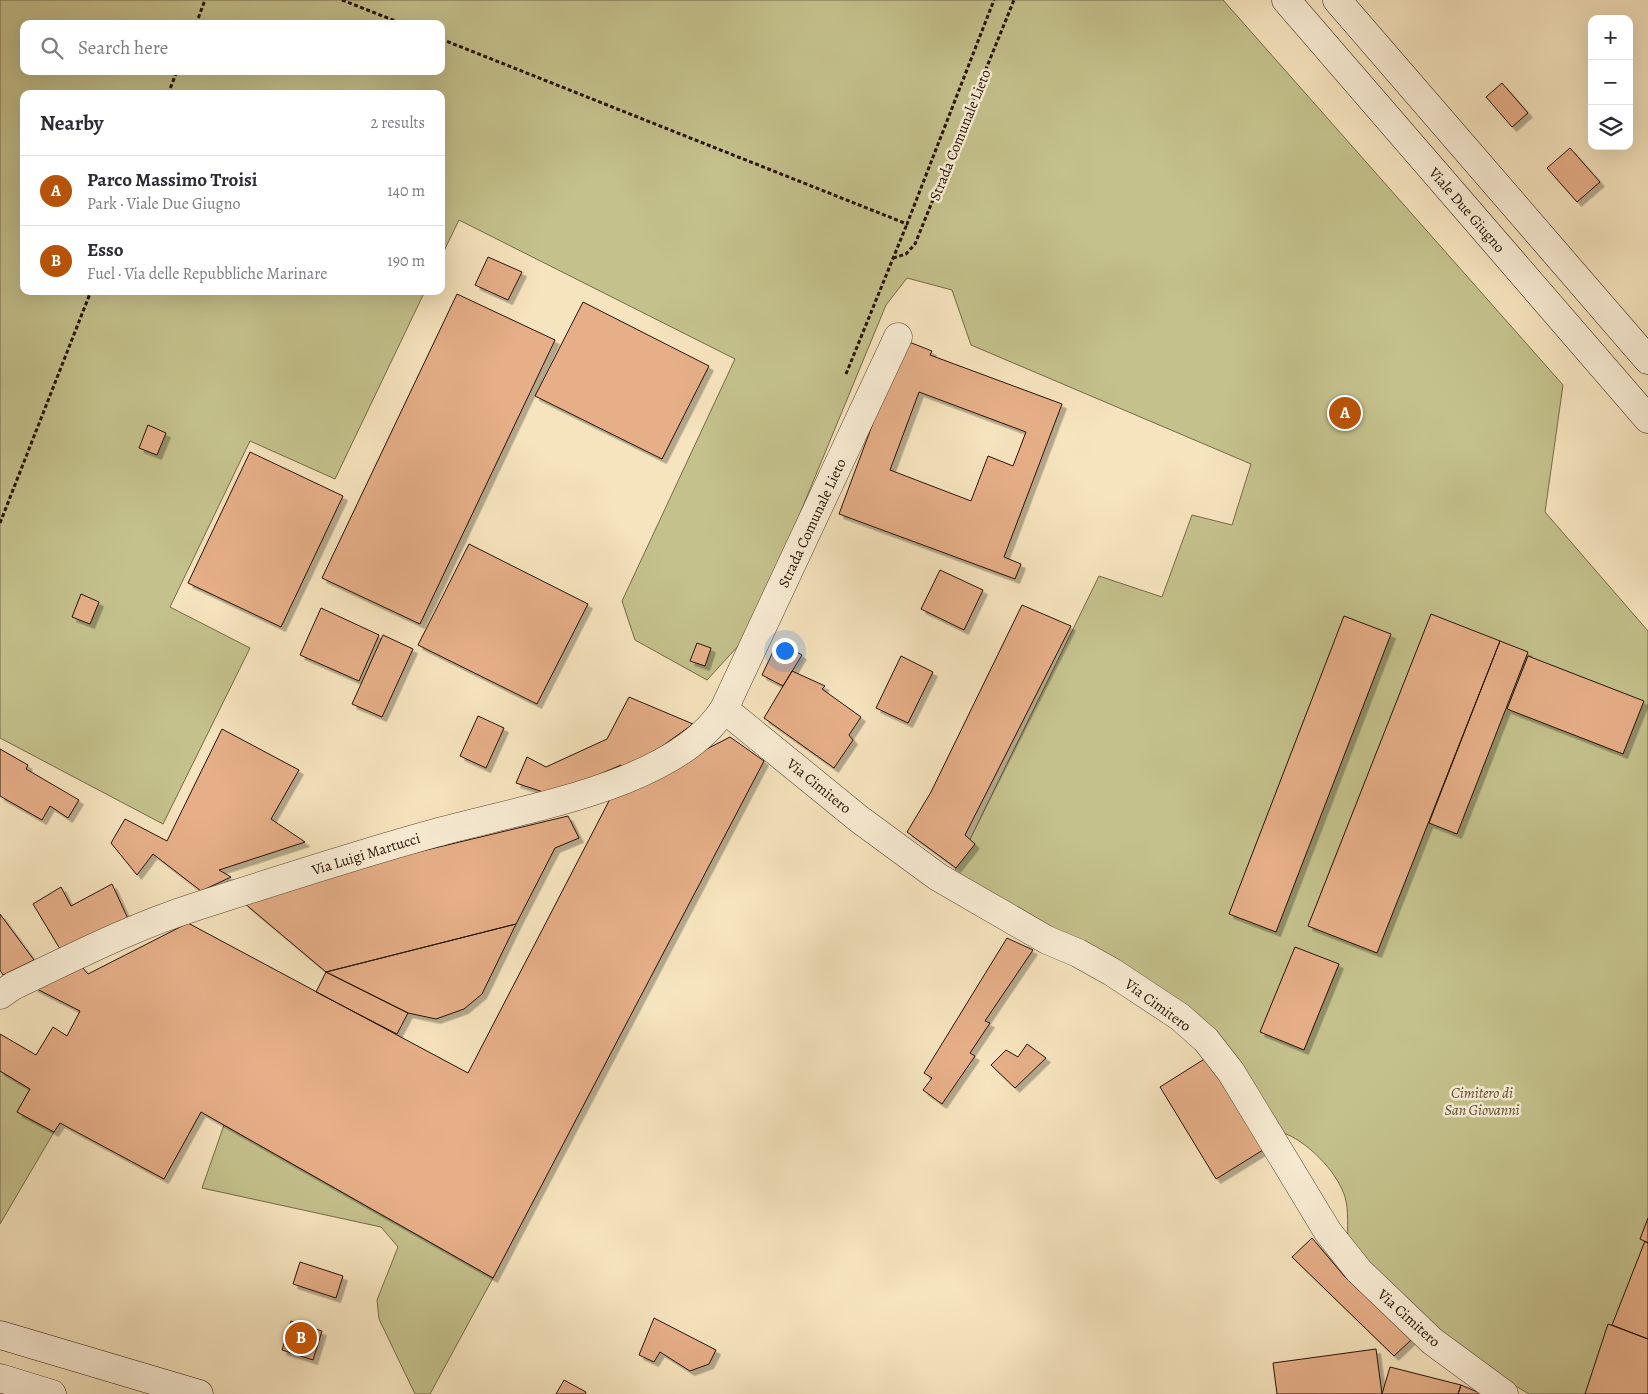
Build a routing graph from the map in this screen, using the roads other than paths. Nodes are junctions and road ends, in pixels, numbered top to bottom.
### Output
1 (1286, 0) edge
2 (1337, 0) edge
3 (898, 337) dead end
4 (1648, 360) edge
5 (1648, 419) edge
6 (724, 709) junction
7 (0, 995) edge
8 (0, 1335) edge
9 (0, 1378) edge
10 (52, 1394) edge
11 (199, 1394) edge
12 (1504, 1394) edge

1 - 5 street, Viale Due Giugno
2 - 4 street
3 - 6 street, Strada Comunale Lieto
6 - 7 street, Via Luigi Martucci
6 - 12 street, Via Cimitero
8 - 11 street
9 - 10 street

